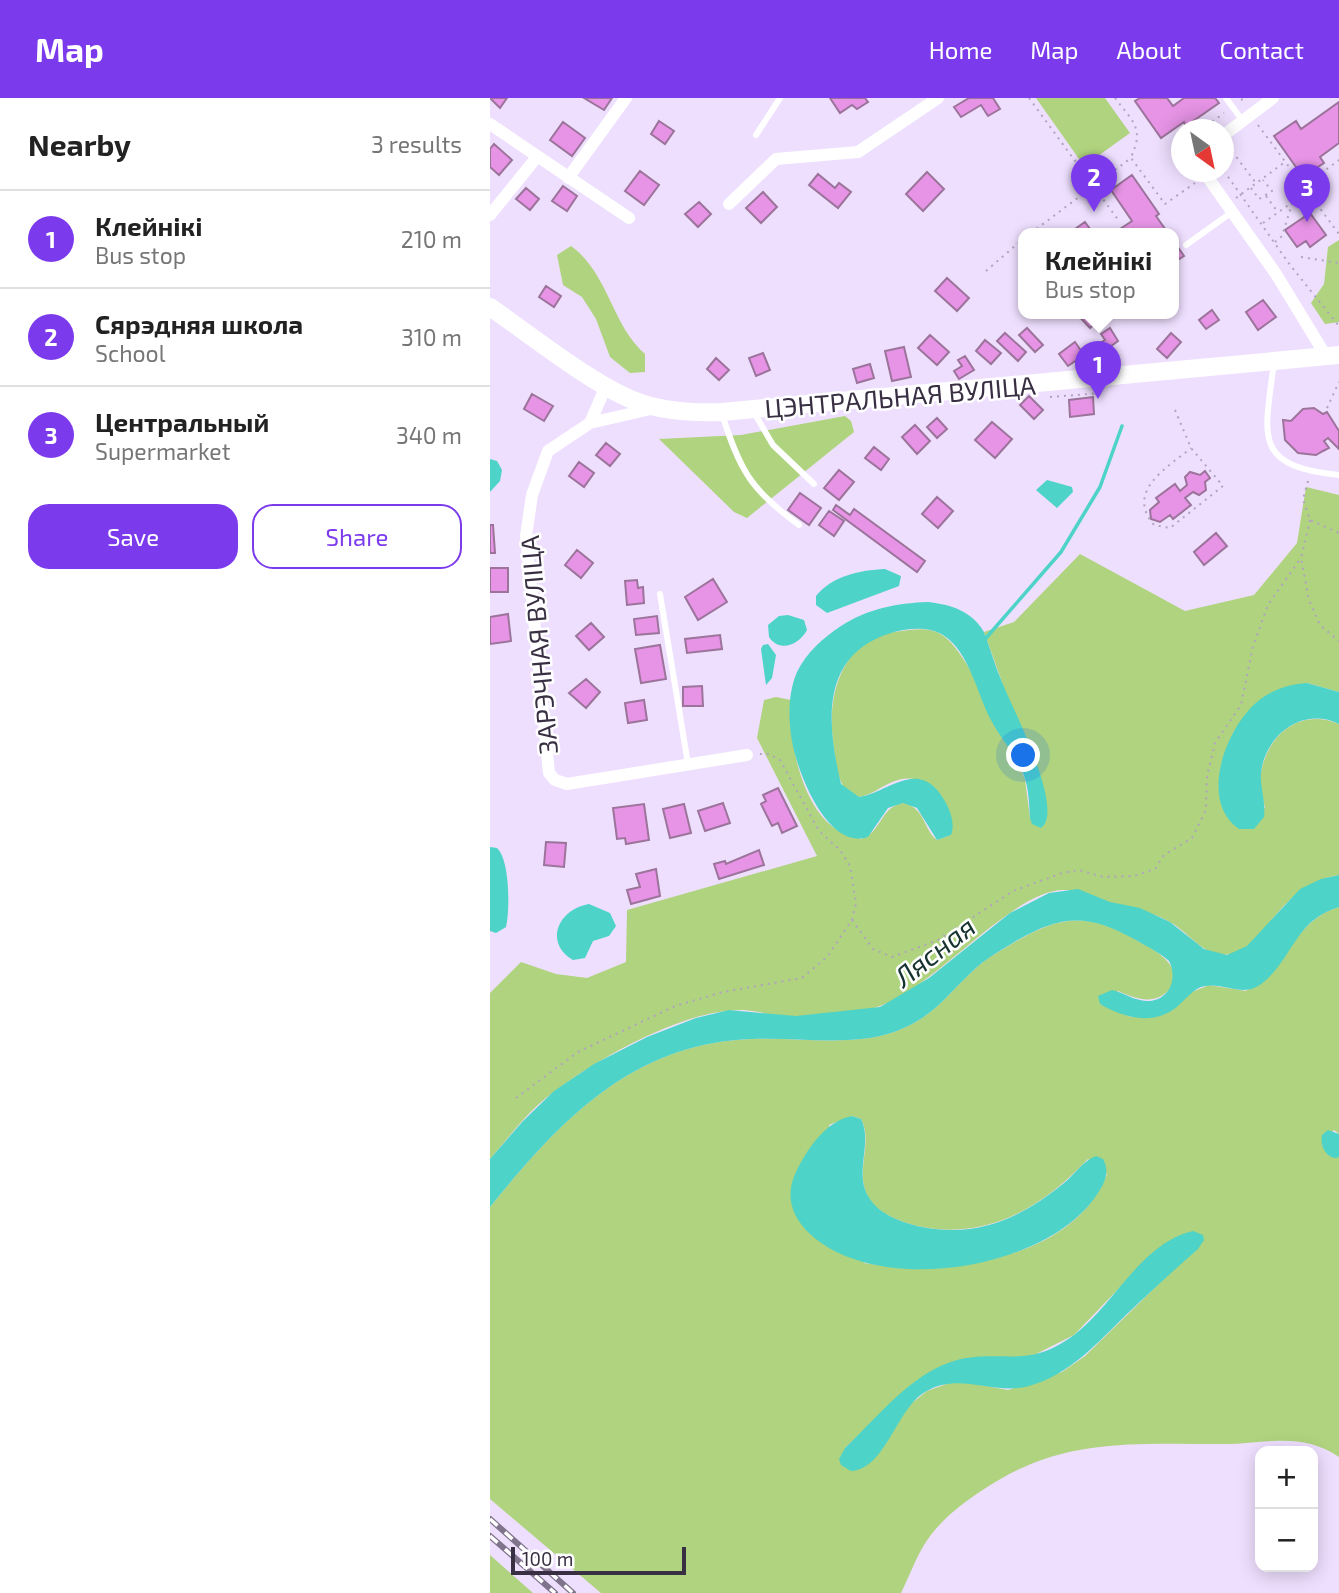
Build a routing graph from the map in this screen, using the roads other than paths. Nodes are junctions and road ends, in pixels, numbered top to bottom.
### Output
1 (626, 98) edge
2 (780, 98) edge
3 (938, 98) edge
4 (1226, 98) edge
5 (1273, 98) edge
6 (1246, 117) junction
7 (490, 124) edge
8 (1234, 126) edge
9 (756, 135) dead end
10 (537, 157) junction
11 (568, 178) junction
12 (1211, 182) edge
13 (729, 204) dead end
14 (1230, 209) junction
15 (490, 215) edge
16 (629, 218) dead end
17 (1186, 245) dead end
18 (490, 307) edge
19 (1332, 356) edge
20 (1275, 360) junction
21 (606, 386) junction
22 (657, 408) junction
23 (752, 410) junction
24 (722, 412) junction
25 (590, 423) junction
26 (1339, 475) edge
27 (814, 484) dead end
28 (799, 525) dead end
29 (660, 594) dead end
30 (747, 755) road end
31 (688, 764) junction

1 - 11 street
2 - 9 lane
3 - 13 street
4 - 6 lane
5 - 6 street
6 - 8 street
7 - 10 street
10 - 11 street
10 - 15 street
11 - 16 street
12 - 14 street
14 - 17 lane
14 - 19 street
18 - 21 street, ЦЭНТРАЛЬНАЯ ВУЛІЦА
19 - 20 street, ЦЭНТРАЛЬНАЯ ВУЛІЦА
20 - 23 street, ЦЭНТРАЛЬНАЯ ВУЛІЦА
20 - 26 lane
21 - 22 street, ЦЭНТРАЛЬНАЯ ВУЛІЦА
21 - 25 street
22 - 24 street, ЦЭНТРАЛЬНАЯ ВУЛІЦА
22 - 25 street, ЗАРЭЧНАЯ ВУЛІЦА
23 - 24 street, ЦЭНТРАЛЬНАЯ ВУЛІЦА
23 - 27 lane
24 - 28 lane
25 - 31 street, ЗАРЭЧНАЯ ВУЛІЦА
29 - 31 lane
30 - 31 street, ЗАРЭЧНАЯ ВУЛІЦА

